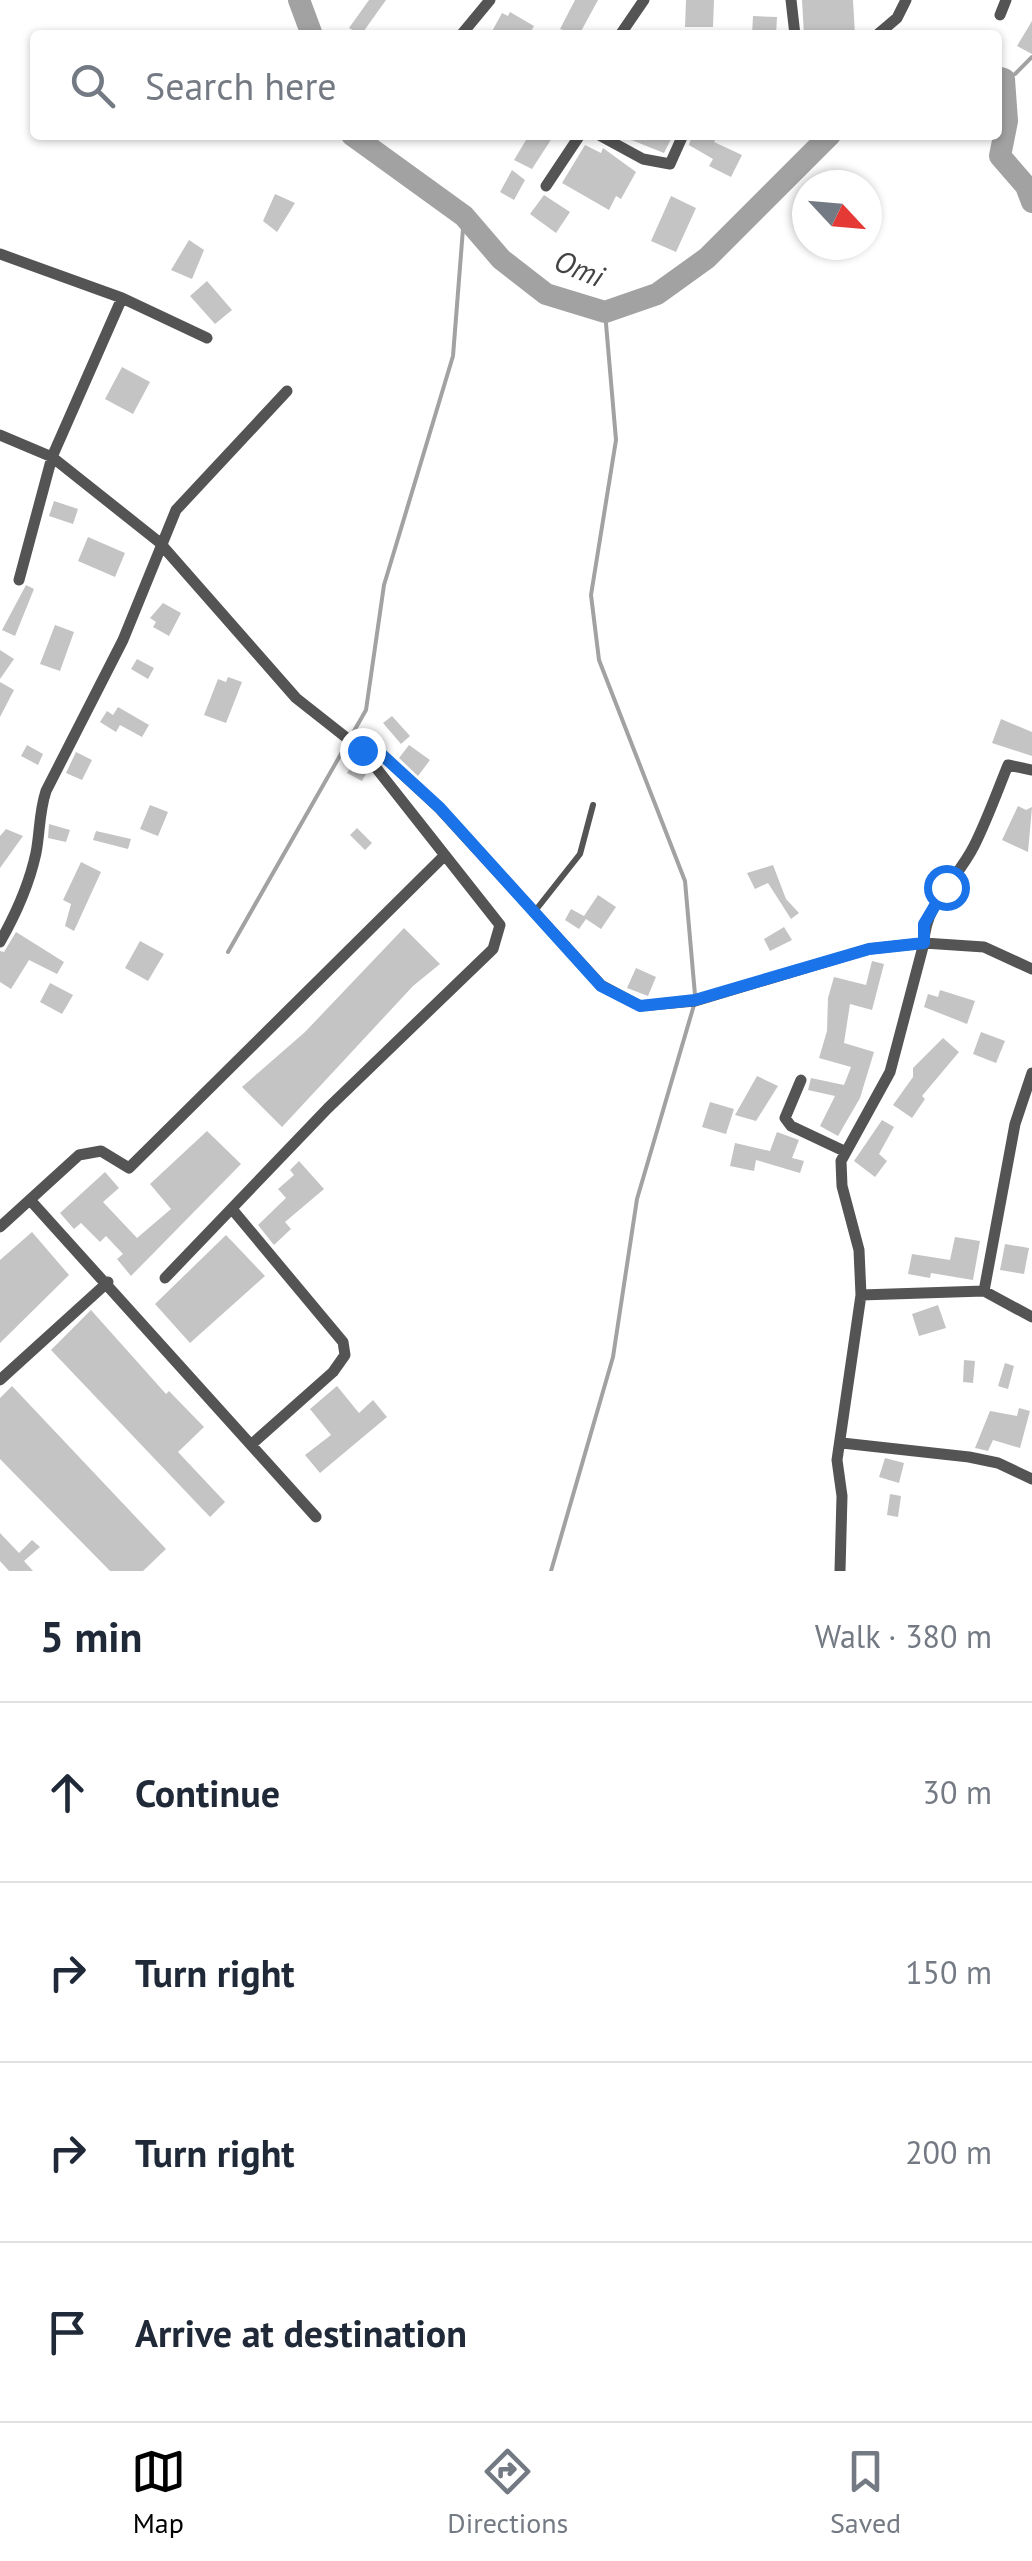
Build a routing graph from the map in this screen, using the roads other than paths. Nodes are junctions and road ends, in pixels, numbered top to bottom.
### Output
1 (490, 0) edge
2 (644, 0) edge
3 (791, 0) edge
4 (906, 0) edge
5 (1006, 0) edge
6 (1000, 15) dead end
7 (466, 30) edge
8 (623, 30) edge
9 (794, 30) edge
10 (883, 30) edge
11 (577, 140) edge
12 (608, 140) edge
13 (682, 140) edge
14 (546, 186) dead end
15 (0, 254) edge
16 (122, 298) junction
17 (207, 338) dead end
18 (287, 391) dead end
19 (0, 435) edge
20 (52, 456) junction
21 (159, 542) junction
22 (20, 580) dead end
23 (356, 747) junction
24 (1032, 770) edge
25 (594, 805) dead end
26 (442, 858) junction
27 (534, 912) junction
28 (0, 942) edge
29 (924, 943) junction
30 (1032, 970) edge
31 (1032, 1073) edge
32 (802, 1080) dead end
33 (844, 1151) junction
34 (31, 1201) junction
35 (232, 1209) junction
36 (0, 1227) edge
37 (164, 1278) dead end
38 (108, 1282) junction
39 (984, 1291) junction
40 (861, 1294) junction
41 (1032, 1318) edge
42 (0, 1380) edge
43 (842, 1443) junction
44 (252, 1444) junction
45 (1032, 1479) edge
46 (316, 1516) dead end
47 (840, 1571) edge

1 - 7 street
2 - 8 street
3 - 9 street
4 - 10 street
5 - 6 street
11 - 14 street
12 - 13 street
15 - 16 street
16 - 17 street
16 - 20 street
18 - 21 street
19 - 20 street
20 - 21 street
20 - 22 street
21 - 23 street
21 - 28 street
23 - 26 street
23 - 27 street
24 - 29 street
25 - 27 lane
26 - 34 street
26 - 35 street
27 - 29 street
29 - 30 street
29 - 33 street
31 - 39 street
32 - 33 street
33 - 40 street
34 - 36 street
34 - 38 street
35 - 37 street
35 - 44 street
38 - 42 street
38 - 44 street
39 - 40 street
39 - 41 street
40 - 43 street
43 - 45 street
43 - 47 street
44 - 46 street

